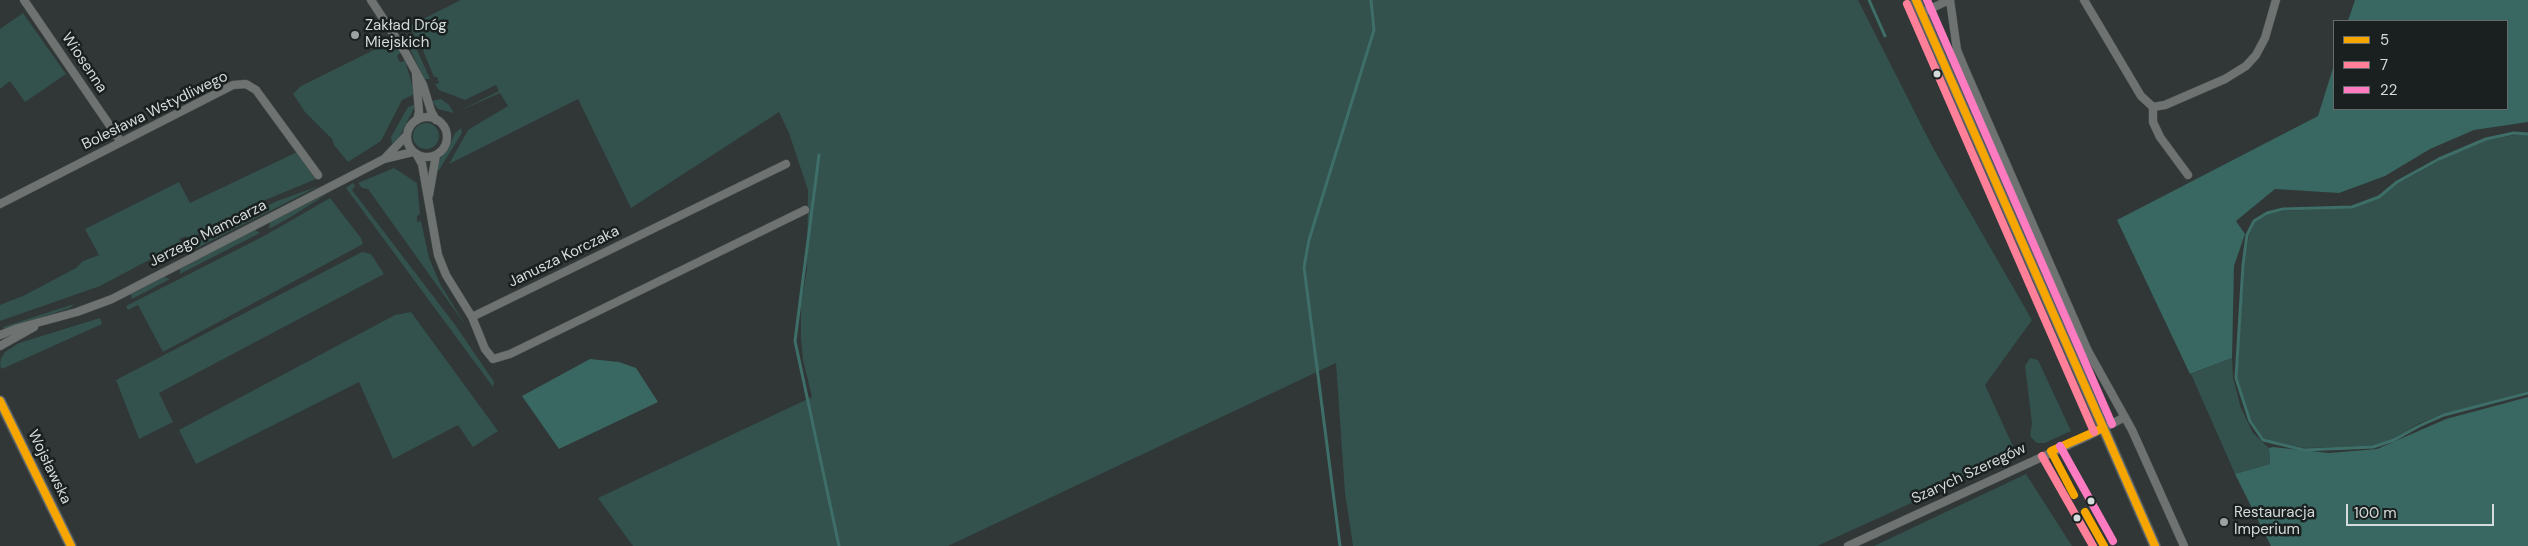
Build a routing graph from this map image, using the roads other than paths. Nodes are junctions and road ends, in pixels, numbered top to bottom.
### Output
1 (24, 0) edge
2 (371, 0) edge
3 (1916, 0) edge
4 (1950, 0) edge
5 (2084, 0) edge
6 (2276, 0) edge
7 (1922, 13) junction
8 (415, 70) junction
9 (2153, 107) junction
10 (418, 120) junction
11 (436, 120) junction
12 (407, 135) junction
13 (121, 142) junction
14 (415, 154) junction
15 (436, 155) junction
16 (384, 159) junction
17 (786, 164) dead end
18 (2188, 174) dead end
19 (318, 175) dead end
20 (428, 197) junction
21 (0, 204) edge
22 (805, 210) dead end
23 (472, 317) junction
24 (40, 323) junction
25 (0, 335) edge
26 (0, 346) edge
27 (0, 401) edge
28 (2125, 417) junction
29 (2103, 428) junction
30 (71, 546) edge
31 (1848, 546) edge
32 (2155, 546) edge
33 (2184, 546) edge

1 - 13 street, Wiosenna
2 - 8 street
3 - 7 street
4 - 7 street
4 - 28 street
5 - 9 street
6 - 9 street
7 - 29 street
8 - 10 street
8 - 11 street
9 - 18 street
10 - 11 street
10 - 12 street
11 - 15 street
12 - 14 street
12 - 16 street, Jerzego Mamcarza
13 - 19 street, Bolesława Wstydliwego
13 - 21 street, Bolesława Wstydliwego
14 - 15 street
14 - 16 street, Jerzego Mamcarza
14 - 20 street
15 - 20 street
16 - 24 street, Jerzego Mamcarza
17 - 23 street, Janusza Korczaka
20 - 23 street
22 - 23 street
24 - 25 street, Jerzego Mamcarza
24 - 26 street, Jerzego Mamcarza
27 - 30 street, Wojsławska
28 - 29 street, Szarych Szeregów
28 - 33 street
29 - 31 street, Szarych Szeregów
29 - 32 street

